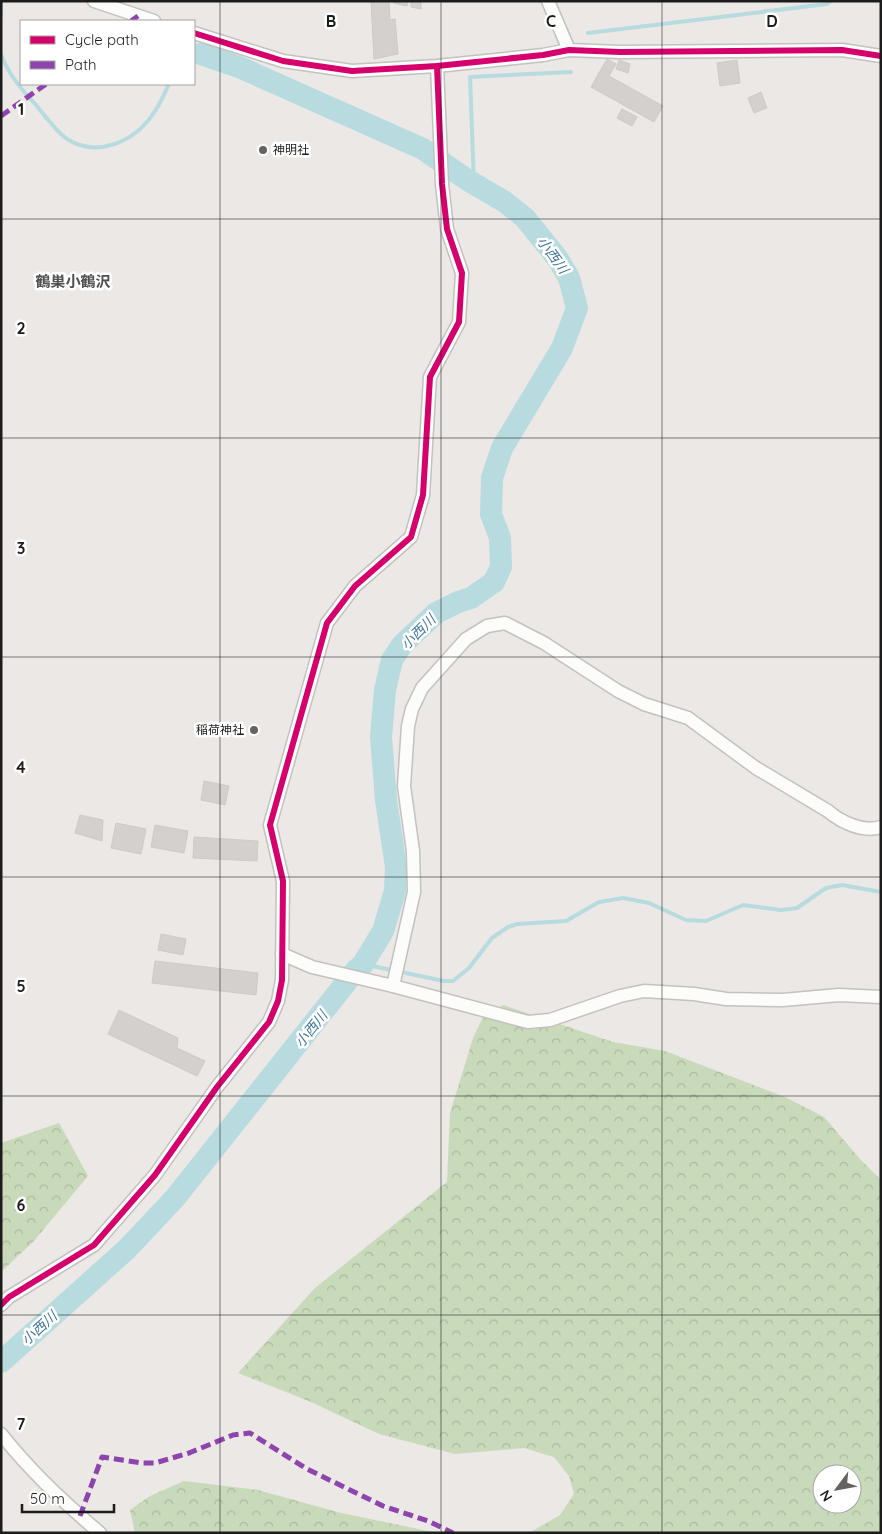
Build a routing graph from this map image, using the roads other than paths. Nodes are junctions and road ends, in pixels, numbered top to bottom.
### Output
1 (94, 1) edge
2 (548, 1) edge
3 (151, 20) edge
4 (195, 34) edge
5 (569, 50) junction
6 (881, 56) edge
7 (437, 66) junction
8 (881, 827) edge
9 (282, 954) junction
10 (393, 986) junction
11 (881, 997) edge
12 (1, 1305) edge
13 (1, 1434) edge
14 (100, 1533) edge

1 - 3 street
2 - 5 street
4 - 7 street
5 - 6 street
5 - 7 street
7 - 9 street
8 - 10 street
9 - 10 street
9 - 12 street
10 - 11 street
13 - 14 street

